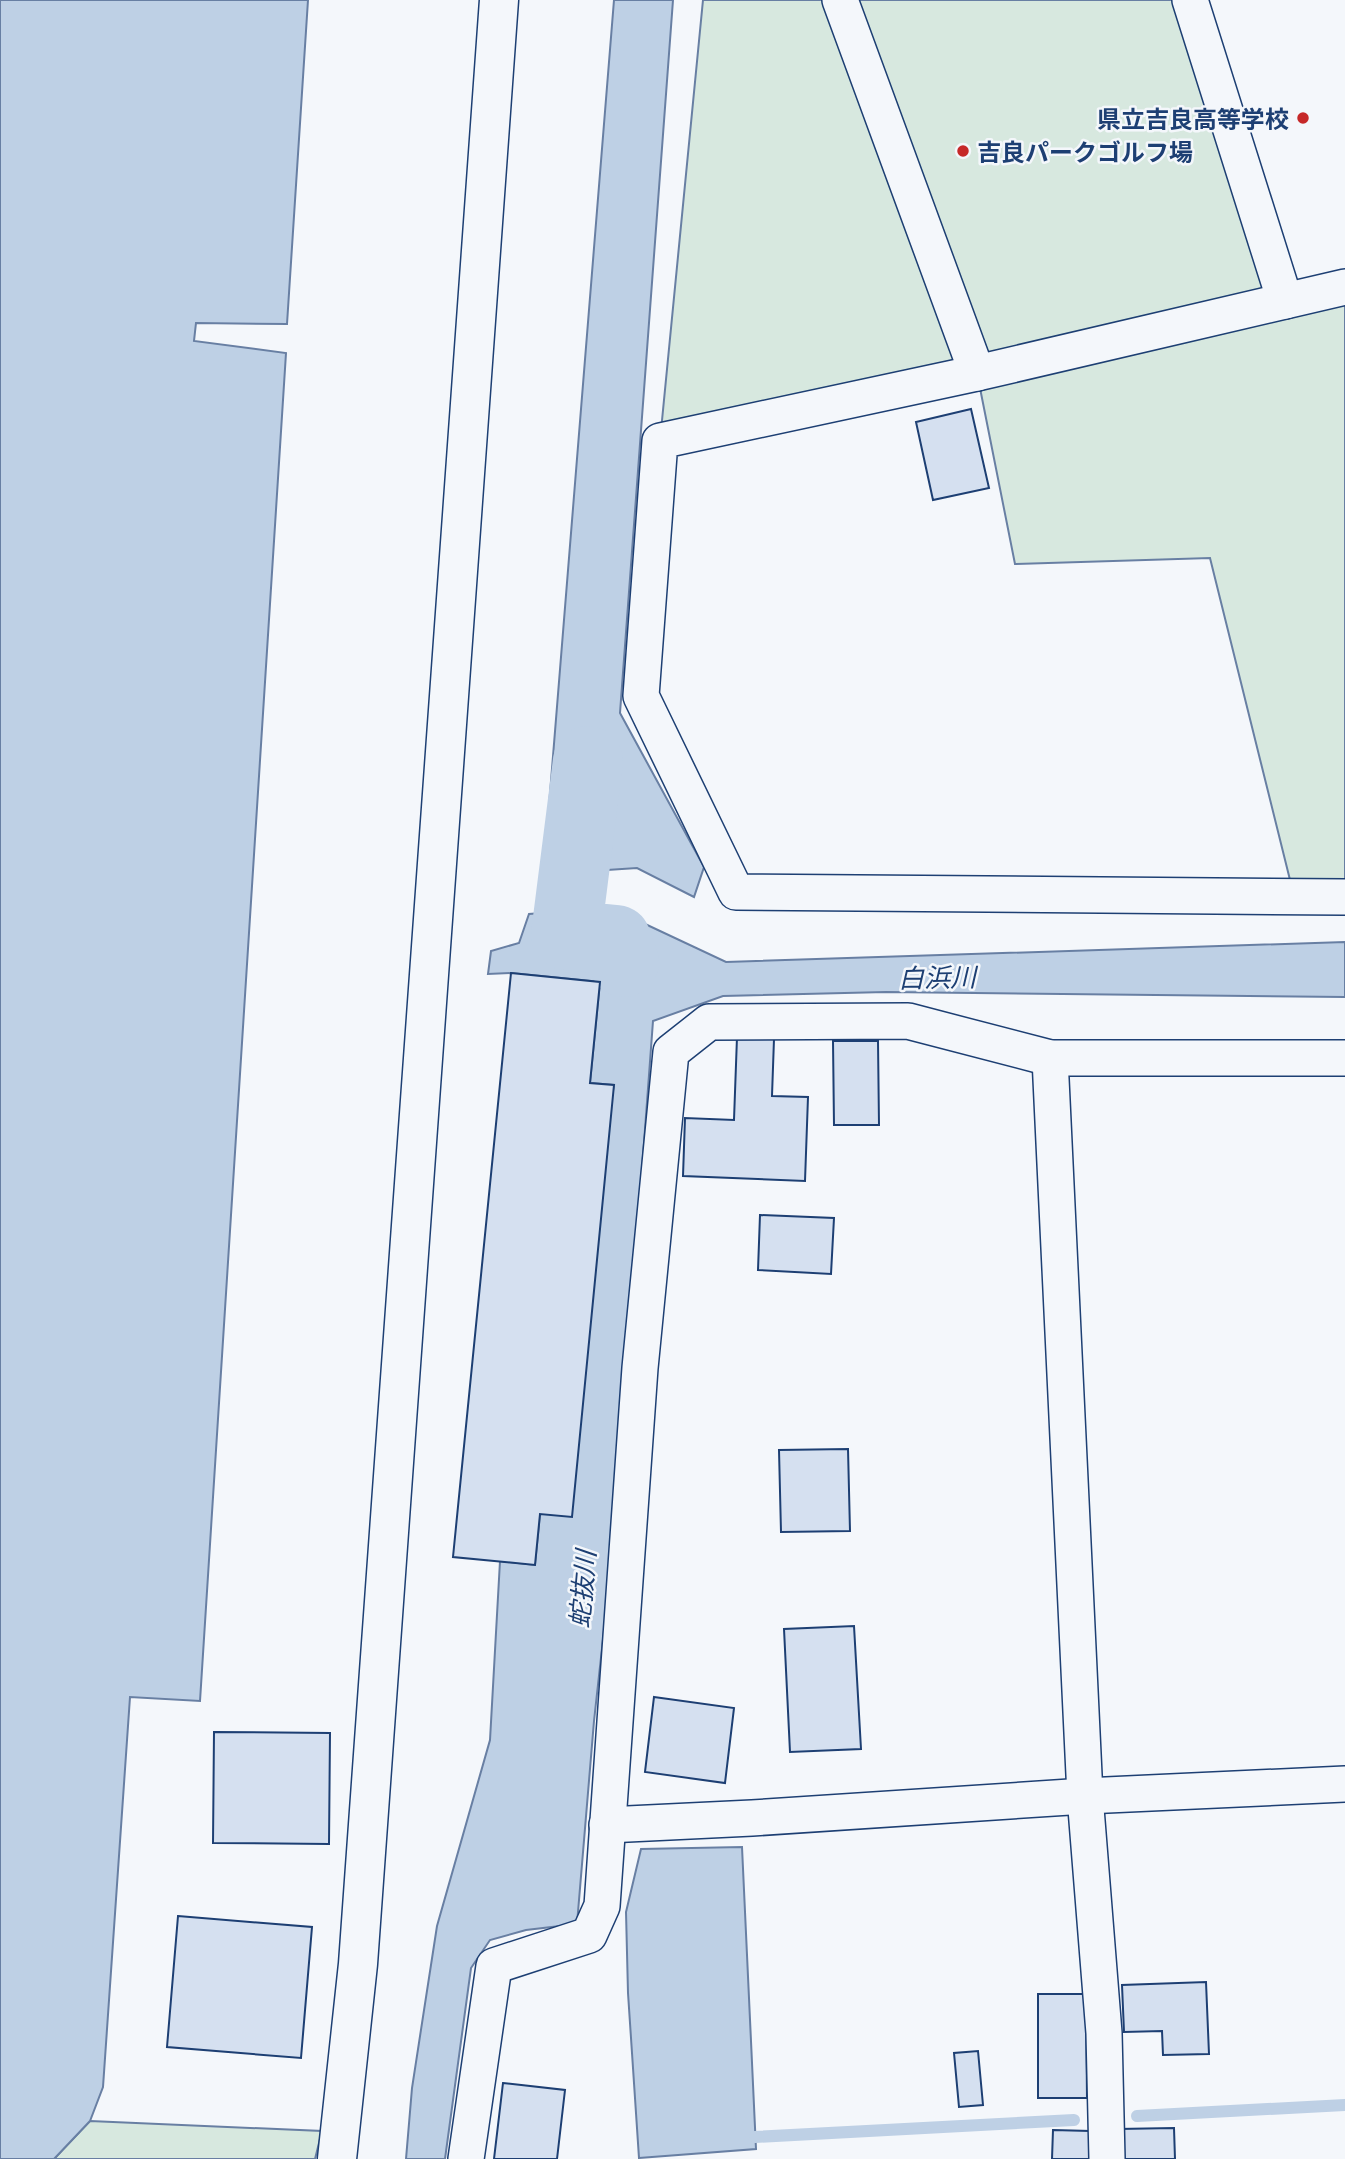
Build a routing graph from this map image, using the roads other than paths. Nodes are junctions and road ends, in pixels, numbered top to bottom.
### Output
1 (499, 0) edge
2 (840, 0) edge
3 (1190, 0) edge
4 (1345, 286) edge
5 (1284, 301) junction
6 (977, 373) junction
7 (1345, 897) edge
8 (1050, 1058) junction
9 (1345, 1058) edge
10 (1345, 1784) edge
11 (1085, 1797) junction
12 (607, 1825) junction
13 (337, 2159) edge
14 (466, 2159) edge
15 (1107, 2159) edge

1 - 13 street
2 - 6 street
3 - 5 street
4 - 5 street
5 - 6 street
6 - 7 street
8 - 9 street
8 - 11 street
8 - 12 street
10 - 11 street
11 - 12 street
11 - 15 street
12 - 14 street

